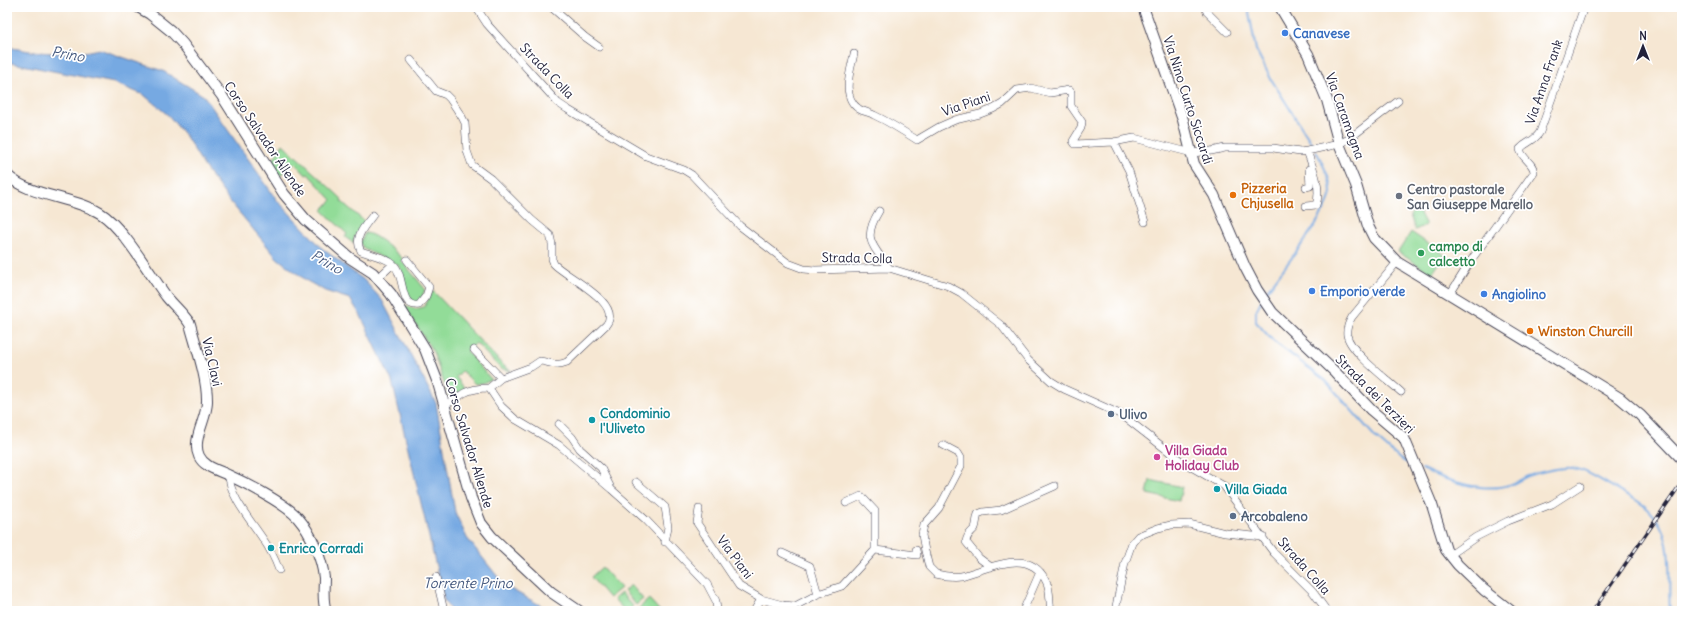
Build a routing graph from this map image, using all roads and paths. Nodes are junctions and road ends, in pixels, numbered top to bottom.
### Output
1 (138, 7) edge
2 (476, 7) edge
3 (551, 7) edge
4 (1145, 7) edge
5 (1205, 7) edge
6 (1280, 7) edge
7 (1584, 7) edge
8 (1227, 32) dead end
9 (599, 47) dead end
10 (854, 54) dead end
11 (411, 60) dead end
12 (1398, 101) dead end
13 (1114, 142) junction
14 (1339, 144) junction
15 (1305, 151) junction
16 (1192, 153) junction
17 (7, 175) edge
18 (1306, 187) dead end
19 (1306, 206) dead end
20 (879, 211) dead end
21 (373, 215) dead end
22 (1144, 222) dead end
23 (406, 260) dead end
24 (1397, 262) junction
25 (393, 264) junction
26 (889, 268) junction
27 (378, 278) junction
28 (1450, 294) junction
29 (1266, 304) joint
30 (474, 350) dead end
31 (501, 378) junction
32 (489, 388) junction
33 (1401, 392) dead end
34 (445, 404) junction
35 (559, 424) dead end
36 (943, 445) dead end
37 (1682, 459) edge
38 (229, 475) junction
39 (636, 482) dead end
40 (1055, 486) dead end
41 (1580, 486) dead end
42 (611, 489) junction
43 (846, 503) dead end
44 (699, 509) dead end
45 (1263, 537) junction
46 (665, 542) junction
47 (875, 550) junction
48 (916, 550) dead end
49 (782, 553) dead end
50 (1450, 555) junction
51 (991, 567) junction
52 (279, 570) dead end
53 (1040, 572) junction
54 (436, 577) dead end
55 (818, 594) junction
56 (761, 599) junction
57 (326, 611) edge
58 (444, 611) edge
59 (579, 611) edge
60 (717, 611) edge
61 (754, 611) edge
62 (1023, 611) edge
63 (1051, 611) edge
64 (1115, 611) edge
65 (1327, 611) edge
66 (1511, 611) edge

1 - 27 street, Corso Salvador Allende
2 - 26 street, Strada Colla
3 - 9 street
4 - 16 street, Via Nino Curto Siccardi
5 - 8 street
6 - 14 street, Via Caramagna
7 - 28 street, Via Anna Frank
10 - 13 street, Via Piani
11 - 31 street
12 - 14 street
13 - 16 street, Via Piani
13 - 22 street
14 - 15 street, Via Piani
14 - 24 street, Via Caramagna
15 - 16 street, Via Piani
15 - 18 street
15 - 19 street
16 - 29 street, Via Nino Curto Siccardi
17 - 38 street, Via Clavi
20 - 26 street
21 - 25 street
23 - 25 street
24 - 28 street
24 - 33 street
25 - 27 street
26 - 45 street, Strada Colla
27 - 34 street, Corso Salvador Allende
28 - 37 street
29 - 50 street, Strada dei Terzieri
30 - 31 street
31 - 32 street
32 - 34 street
32 - 42 street
34 - 59 street, Corso Salvador Allende
35 - 42 street
36 - 51 street
38 - 52 street
38 - 57 street, Via Clavi
39 - 46 street
40 - 51 street
41 - 50 street
42 - 46 street
43 - 47 street
44 - 56 street, Via Piani
45 - 64 street
45 - 65 street, Strada Colla
46 - 60 street
47 - 48 street
47 - 55 street, Via Piani
49 - 55 street
50 - 66 street, Strada dei Terzieri
51 - 53 street
53 - 62 street
53 - 63 street
54 - 58 street
55 - 56 street, Via Piani
56 - 61 street

